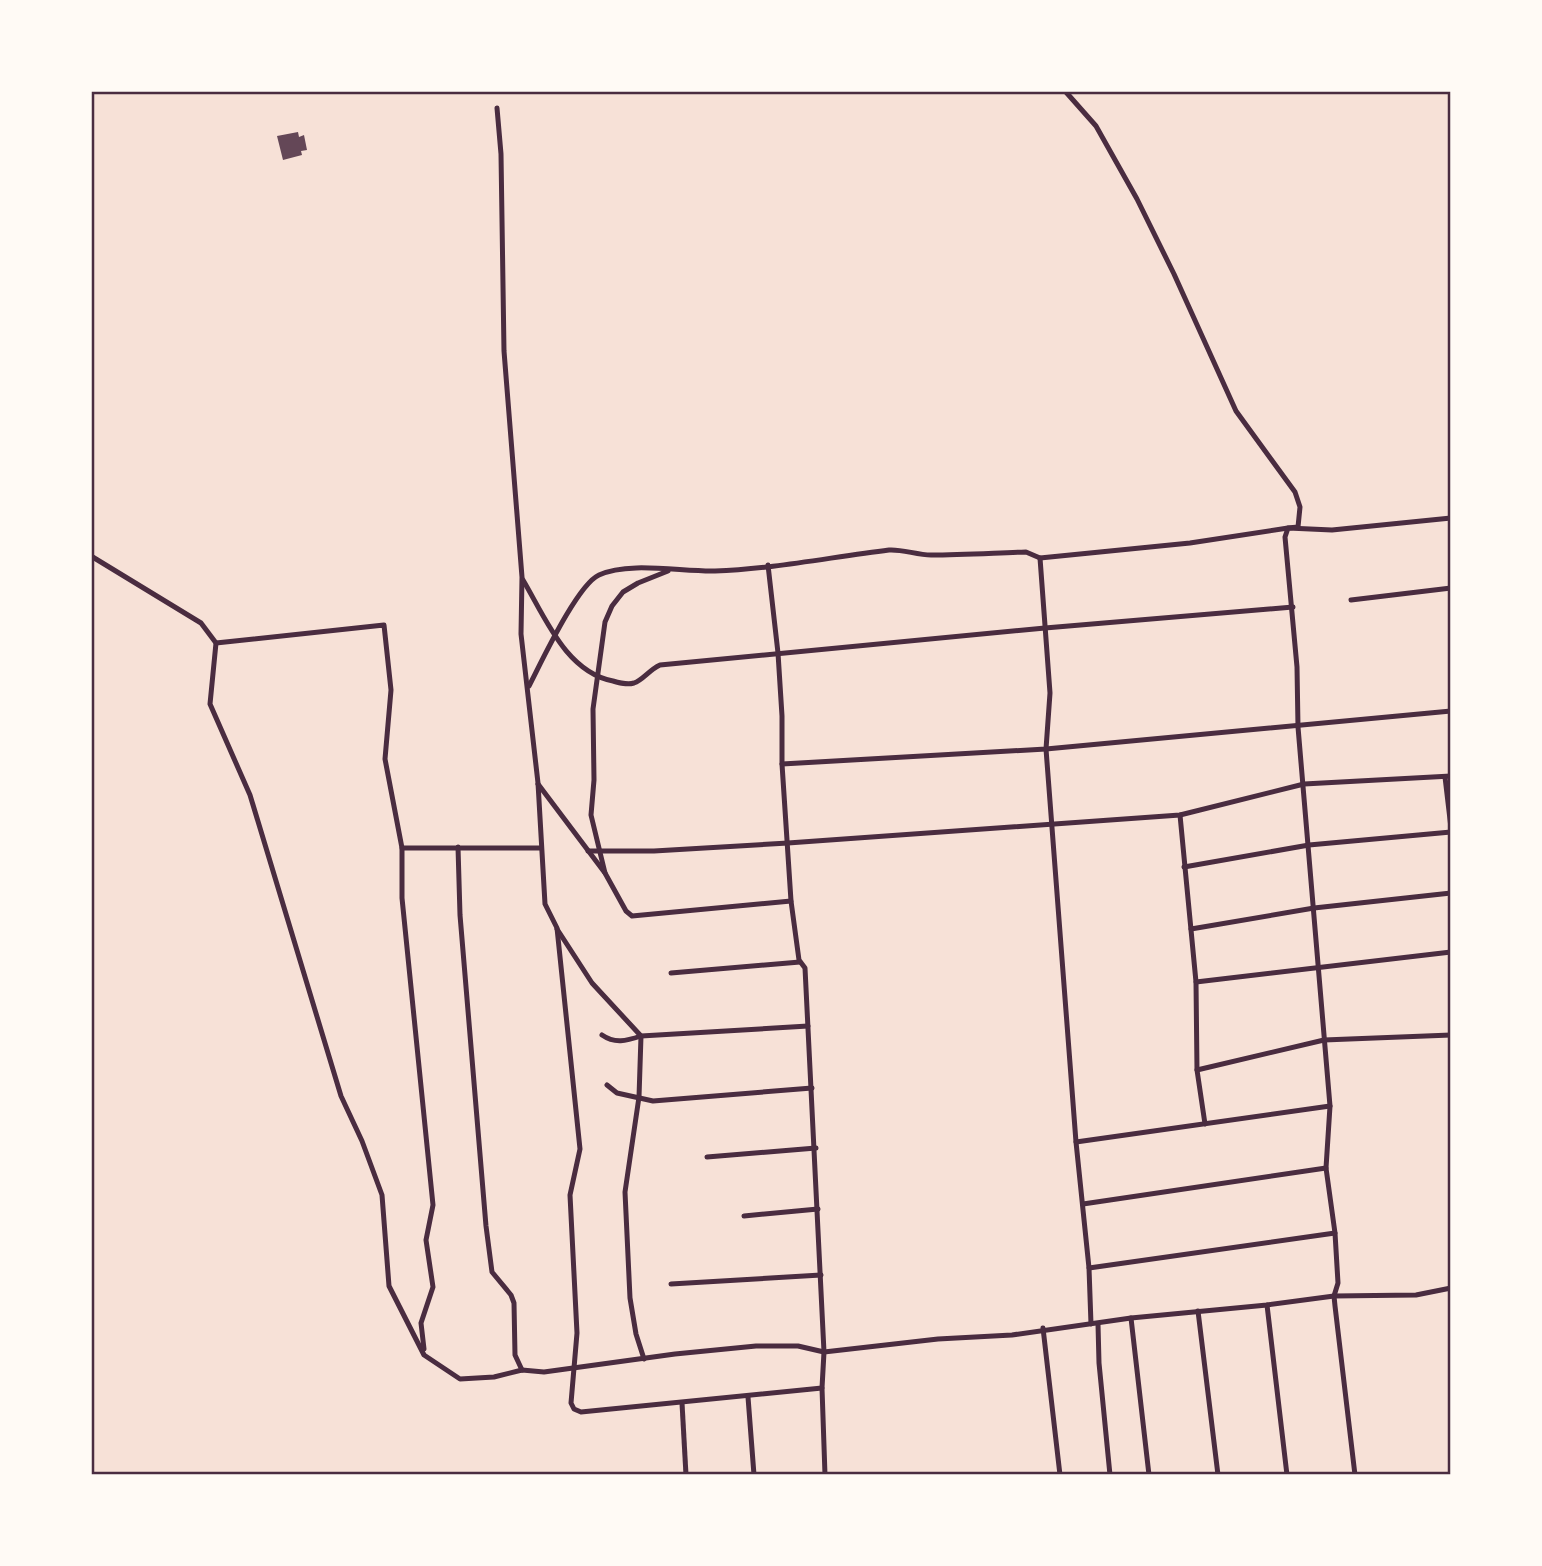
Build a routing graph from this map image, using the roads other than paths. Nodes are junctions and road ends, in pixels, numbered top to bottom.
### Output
1 (1066, 91) edge
2 (497, 108) dead end
3 (1451, 518) edge
4 (1288, 528) junction
5 (91, 556) edge
6 (1040, 558) junction
7 (768, 565) junction
8 (671, 570) junction
9 (522, 577) junction
10 (1451, 588) edge
11 (1352, 600) dead end
12 (1293, 607) junction
13 (1045, 628) junction
14 (555, 636) junction
15 (216, 643) junction
16 (778, 653) junction
17 (598, 678) junction
18 (528, 688) junction
19 (1451, 711) edge
20 (1298, 727) junction
21 (1046, 749) junction
22 (782, 764) junction
23 (1448, 776) edge
24 (538, 783) junction
25 (1304, 784) junction
26 (1180, 815) junction
27 (1053, 823) junction
28 (1451, 830) edge
29 (788, 843) junction
30 (1309, 845) junction
31 (458, 847) junction
32 (402, 848) junction
33 (540, 848) junction
34 (588, 851) junction
35 (600, 851) junction
36 (1185, 867) junction
37 (605, 873) junction
38 (1451, 893) edge
39 (791, 901) junction
40 (1314, 908) junction
41 (556, 928) junction
42 (1191, 929) junction
43 (1451, 952) edge
44 (800, 962) junction
45 (1318, 967) junction
46 (671, 973) dead end
47 (1196, 982) junction
48 (808, 1026) junction
49 (602, 1035) dead end
50 (1451, 1035) edge
51 (641, 1037) junction
52 (1324, 1040) junction
53 (1197, 1070) junction
54 (607, 1085) dead end
55 (812, 1088) junction
56 (639, 1097) junction
57 (1330, 1106) junction
58 (1205, 1124) junction
59 (1076, 1142) junction
60 (816, 1148) junction
61 (706, 1157) dead end
62 (1326, 1168) junction
63 (1083, 1204) junction
64 (818, 1209) junction
65 (744, 1216) dead end
66 (1335, 1233) junction
67 (1089, 1268) junction
68 (821, 1275) junction
69 (671, 1284) dead end
70 (1451, 1288) edge
71 (1334, 1296) junction
72 (1267, 1305) junction
73 (1198, 1311) junction
74 (1130, 1318) junction
75 (1094, 1324) junction
76 (1043, 1328) junction
77 (824, 1352) junction
78 (425, 1355) junction
79 (644, 1359) junction
80 (573, 1368) junction
81 (522, 1370) junction
82 (822, 1388) junction
83 (748, 1397) junction
84 (682, 1403) junction
85 (686, 1475) edge
86 (754, 1475) edge
87 (825, 1475) edge
88 (1060, 1475) edge
89 (1110, 1475) edge
90 (1149, 1475) edge
91 (1218, 1475) edge
92 (1287, 1475) edge
93 (1355, 1475) edge

1 - 4 street
2 - 9 street
3 - 4 street
4 - 6 street
4 - 12 street
5 - 15 street
6 - 7 street
6 - 13 street
7 - 8 street
7 - 16 street
8 - 14 street
8 - 17 street
9 - 14 street
9 - 18 street
10 - 11 street
12 - 13 street
12 - 20 street
13 - 16 street
13 - 21 street
14 - 17 street
14 - 18 street
15 - 32 street
15 - 78 street
16 - 17 street
16 - 22 street
17 - 35 street
18 - 24 street
19 - 20 street
20 - 21 street
20 - 25 street
21 - 22 street
21 - 27 street
22 - 29 street
23 - 25 street
23 - 28 street
24 - 33 street
24 - 34 street
25 - 26 street
25 - 30 street
26 - 27 street
26 - 36 street
27 - 29 street
27 - 59 street
28 - 30 street
29 - 35 street
29 - 39 street
30 - 36 street
30 - 40 street
31 - 32 street
31 - 33 street
31 - 81 street
32 - 78 street
33 - 41 street
34 - 35 street
34 - 37 street
35 - 37 street
36 - 42 street
37 - 39 street
38 - 40 street
39 - 44 street
40 - 42 street
40 - 45 street
41 - 51 street
41 - 80 street
42 - 47 street
43 - 45 street
44 - 46 street
44 - 48 street
45 - 47 street
45 - 52 street
47 - 53 street
48 - 51 street
48 - 55 street
49 - 51 street
50 - 52 street
51 - 56 street
52 - 53 street
52 - 57 street
53 - 58 street
54 - 56 street
55 - 56 street
55 - 60 street
56 - 79 street
57 - 58 street
57 - 62 street
58 - 59 street
59 - 63 street
60 - 61 street
60 - 64 street
62 - 63 street
62 - 66 street
63 - 67 street
64 - 65 street
64 - 68 street
66 - 67 street
66 - 71 street
67 - 75 street
68 - 69 street
68 - 77 street
70 - 71 street
71 - 72 street
71 - 93 street
72 - 73 street
72 - 92 street
73 - 74 street
73 - 91 street
74 - 75 street
74 - 90 street
75 - 76 street
75 - 89 street
76 - 77 street
76 - 88 street
77 - 79 street
77 - 82 street
78 - 81 street
79 - 80 street
80 - 81 street
80 - 84 street
82 - 83 street
82 - 87 street
83 - 84 street
83 - 86 street
84 - 85 street

